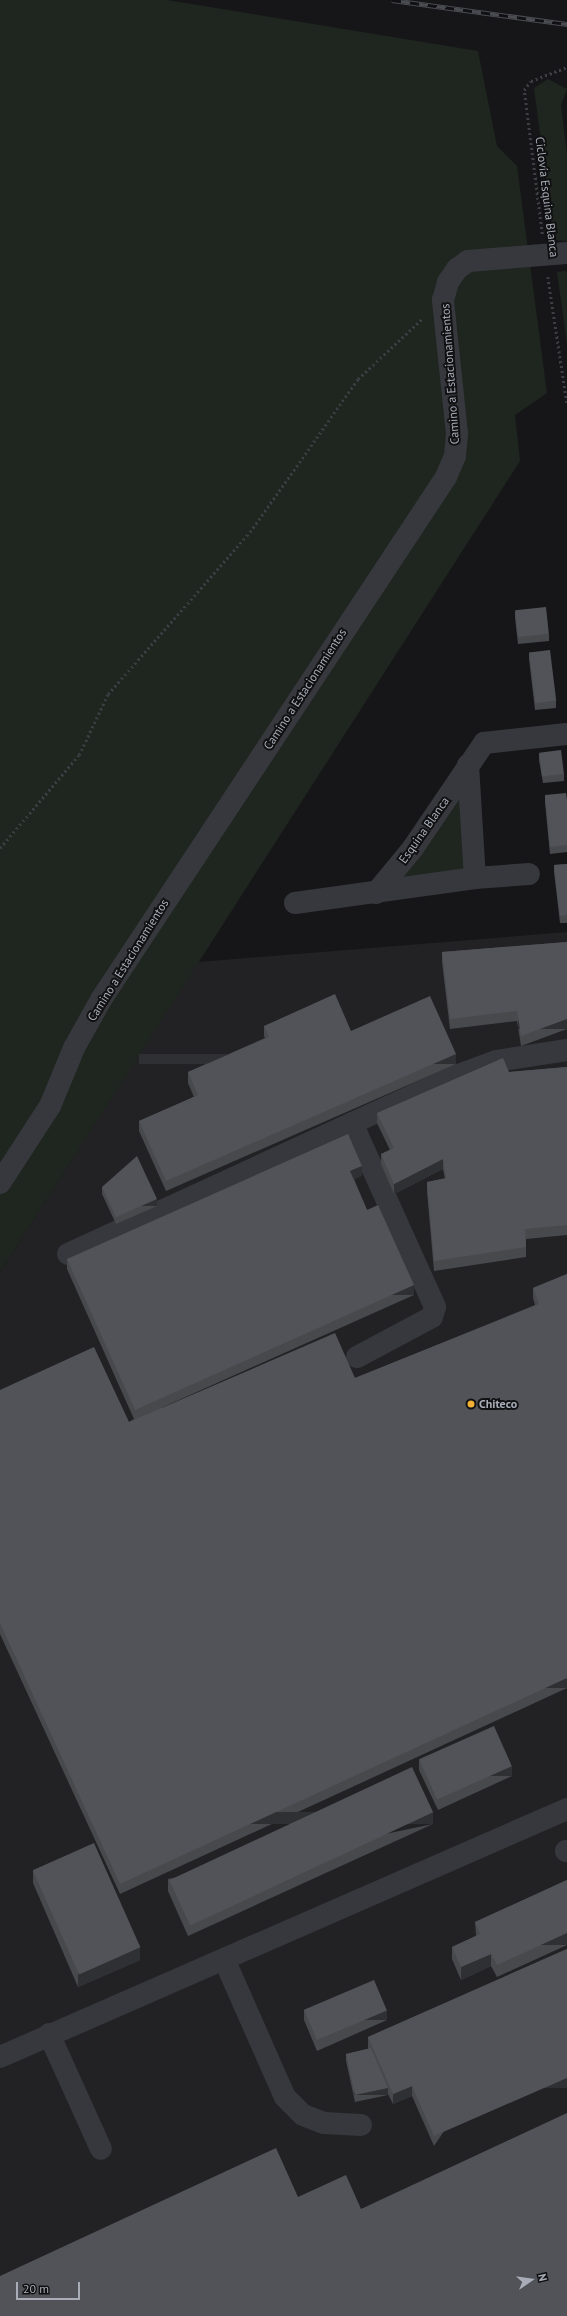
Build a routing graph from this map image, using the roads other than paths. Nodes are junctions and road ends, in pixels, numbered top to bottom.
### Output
1 (567, 253) edge
2 (567, 734) edge
3 (468, 764) junction
4 (529, 874) dead end
5 (475, 878) junction
6 (376, 893) junction
7 (296, 903) dead end
8 (567, 1050) edge
9 (352, 1123) junction
10 (0, 1183) edge
11 (68, 1254) dead end
12 (357, 1357) dead end
13 (567, 1809) edge
14 (224, 1959) junction
15 (49, 2034) junction
16 (0, 2057) edge
17 (362, 2126) dead end
18 (101, 2149) dead end

1 - 10 street, Camino a Estacionamientos
2 - 3 street, Esquina Blanca
3 - 5 street
3 - 6 street, Esquina Blanca
4 - 5 street
5 - 6 street
6 - 7 street
8 - 9 street
9 - 11 street
9 - 12 street
13 - 14 street
14 - 15 street
14 - 17 street
15 - 16 street
15 - 18 street

